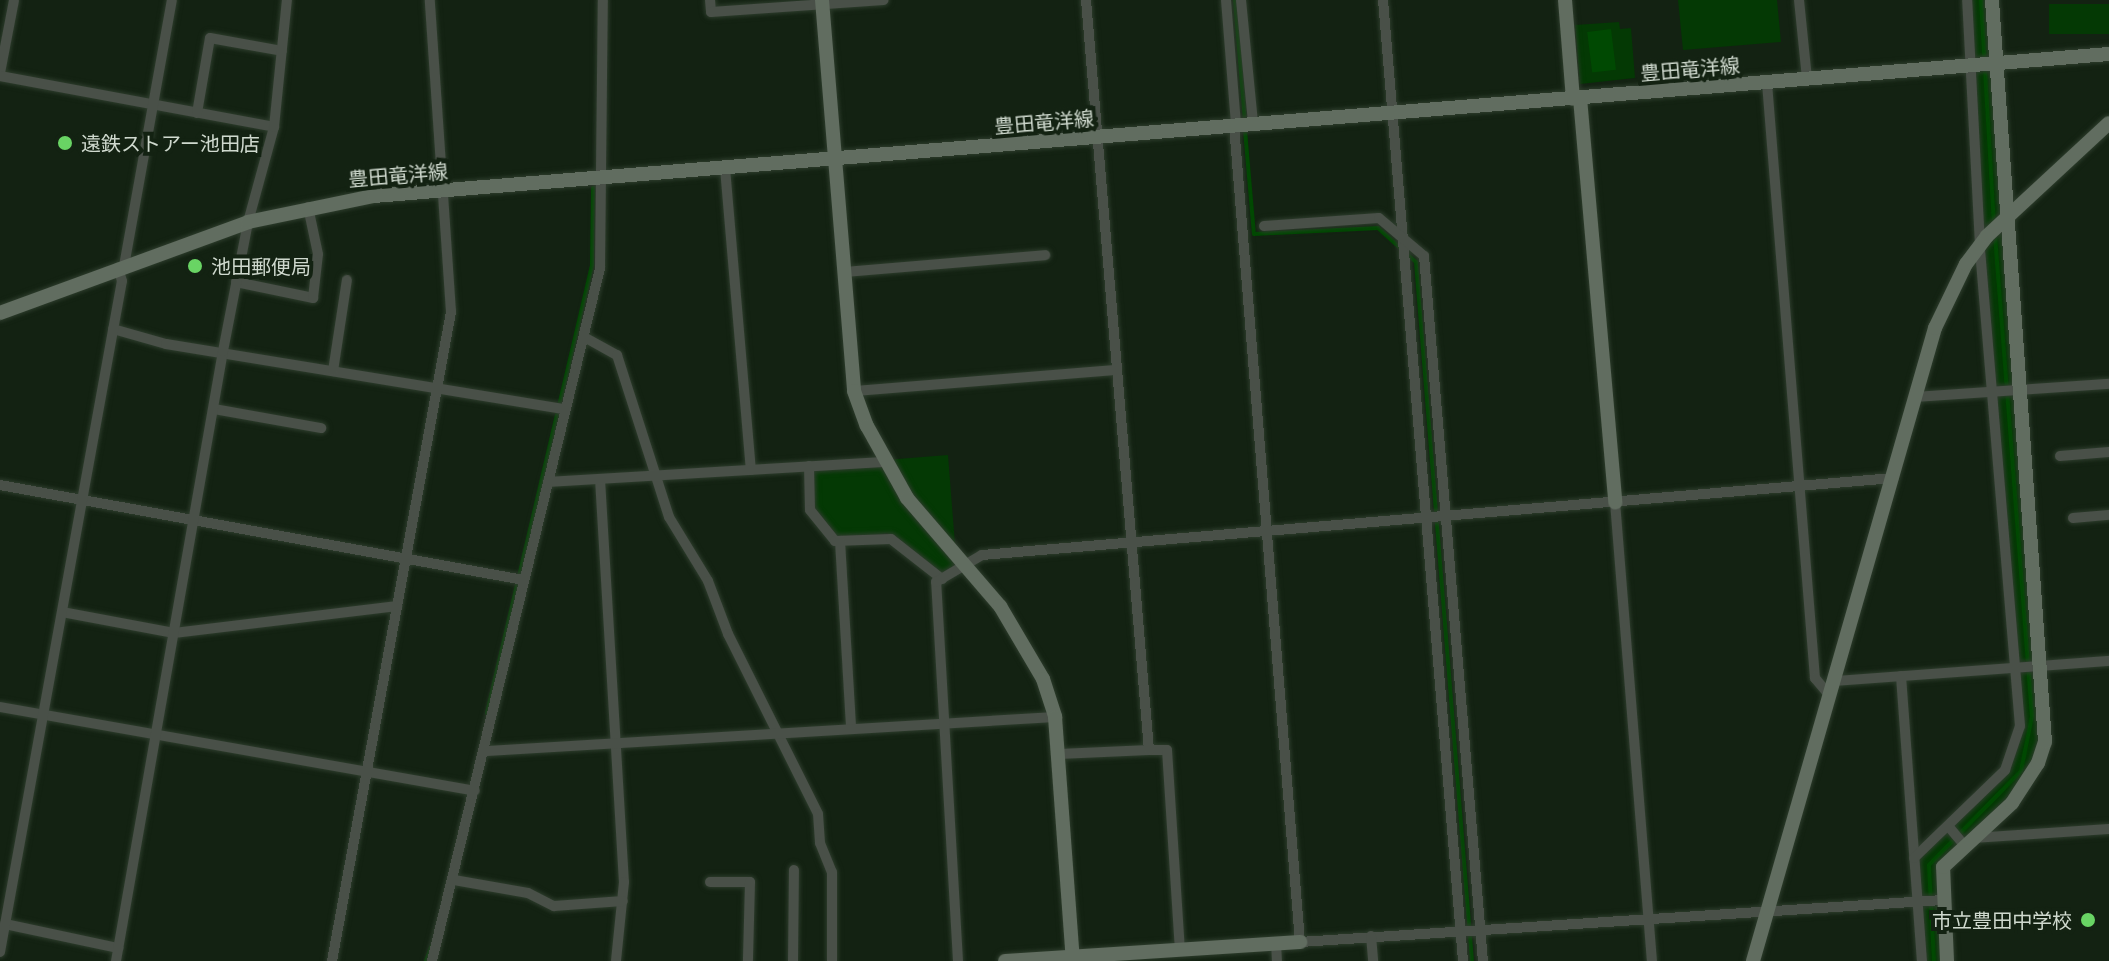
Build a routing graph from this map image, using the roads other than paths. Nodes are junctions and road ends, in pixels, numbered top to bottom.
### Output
1 (14, 0) edge
2 (172, 0) edge
3 (287, 0) edge
4 (430, 0) edge
5 (603, 0) edge
6 (710, 0) edge
7 (884, 0) edge
8 (1086, 0) edge
9 (1226, 0) edge
10 (1241, 0) edge
11 (1383, 0) edge
12 (1565, 0) edge
13 (1799, 0) edge
14 (1967, 0) edge
15 (1992, 0) edge
16 (823, 3) edge
17 (282, 51) junction
18 (2109, 54) edge
19 (1995, 63) junction
20 (1973, 66) junction
21 (0, 74) edge
22 (1807, 79) junction
23 (1767, 83) junction
24 (1576, 98) junction
25 (153, 105) junction
26 (1392, 112) junction
27 (197, 113) junction
28 (2109, 123) edge
29 (1242, 124) junction
30 (274, 127) junction
31 (1099, 137) junction
32 (834, 161) junction
33 (725, 168) junction
34 (602, 178) junction
35 (446, 191) junction
36 (308, 207) junction
37 (2009, 213) junction
38 (248, 222) junction
39 (1264, 226) dead end
40 (1403, 236) junction
41 (1980, 245) junction
42 (1045, 255) dead end
43 (121, 267) junction
44 (844, 272) junction
45 (347, 280) dead end
46 (236, 282) junction
47 (0, 313) edge
48 (113, 329) junction
49 (584, 337) junction
50 (223, 351) junction
51 (1116, 370) junction
52 (333, 371) junction
53 (2109, 384) edge
54 (436, 389) junction
55 (854, 391) junction
56 (2019, 391) junction
57 (1994, 393) junction
58 (1916, 397) junction
59 (214, 409) junction
60 (565, 409) junction
61 (321, 428) dead end
62 (2109, 452) edge
63 (2060, 456) dead end
64 (886, 462) junction
65 (809, 466) junction
66 (751, 470) junction
67 (656, 476) junction
68 (1894, 478) junction
69 (600, 479) junction
70 (548, 482) junction
71 (0, 485) edge
72 (1799, 486) junction
73 (82, 499) junction
74 (1615, 502) junction
75 (2109, 515) edge
76 (1444, 516) junction
77 (1427, 517) junction
78 (2073, 518) dead end
79 (195, 520) junction
80 (1267, 530) junction
81 (840, 541) junction
82 (1129, 541) junction
83 (404, 558) junction
84 (965, 567) junction
85 (942, 579) junction
86 (524, 580) junction
87 (397, 606) junction
88 (62, 612) junction
89 (174, 633) junction
90 (2109, 661) edge
91 (2042, 666) junction
92 (2018, 668) junction
93 (1901, 676) junction
94 (1835, 681) junction
95 (1830, 696) junction
96 (0, 707) edge
97 (43, 715) junction
98 (1055, 717) junction
99 (944, 723) junction
100 (851, 728) junction
101 (778, 732) junction
102 (156, 735) junction
103 (617, 743) junction
104 (1149, 750) junction
105 (487, 751) junction
106 (1059, 754) junction
107 (367, 774) junction
108 (475, 791) junction
109 (1949, 827) junction
110 (2109, 829) edge
111 (1969, 841) junction
112 (1914, 858) junction
113 (794, 870) dead end
114 (454, 880) junction
115 (710, 882) dead end
116 (1942, 900) junction
117 (623, 901) junction
118 (1917, 902) junction
119 (1767, 910) junction
120 (1648, 916) junction
121 (5, 924) junction
122 (1480, 928) junction
123 (1460, 931) junction
124 (1371, 936) junction
125 (1300, 942) junction
126 (1276, 943) junction
127 (118, 948) junction
128 (1180, 949) junction
129 (0, 952) edge
130 (1072, 958) edge
131 (116, 961) edge
132 (332, 961) edge
133 (432, 961) edge
134 (616, 961) edge
135 (748, 961) edge
136 (793, 961) edge
137 (832, 961) edge
138 (958, 961) edge
139 (1005, 961) edge
140 (1277, 961) edge
141 (1373, 961) edge
142 (1463, 961) edge
143 (1483, 961) edge
144 (1652, 961) edge
145 (1753, 961) edge
146 (1922, 961) edge
147 (1947, 961) edge

1 - 21 street
2 - 25 street
3 - 17 street
4 - 35 street
5 - 34 street
6 - 16 street
7 - 16 street
8 - 31 street
9 - 29 street
10 - 29 street
11 - 26 street
12 - 24 street
13 - 22 street
14 - 20 street
15 - 19 street
16 - 32 street
17 - 27 street
17 - 30 street
18 - 19 street, 豊田竜洋線
19 - 20 street, 豊田竜洋線
19 - 37 street
20 - 22 street, 豊田竜洋線
20 - 41 street
21 - 25 street
22 - 23 street, 豊田竜洋線
23 - 24 street, 豊田竜洋線
23 - 72 street
24 - 26 street, 豊田竜洋線
24 - 74 street
25 - 27 street
25 - 43 street
26 - 29 street, 豊田竜洋線
26 - 40 street
27 - 30 street
28 - 37 street
29 - 31 street, 豊田竜洋線
29 - 80 street
30 - 38 street
31 - 32 street, 豊田竜洋線
31 - 51 street
32 - 33 street, 豊田竜洋線
32 - 44 street
33 - 34 street, 豊田竜洋線
33 - 66 street
34 - 35 street, 豊田竜洋線
34 - 49 street
35 - 36 street, 豊田竜洋線
35 - 54 street
36 - 38 street, 豊田竜洋線
36 - 46 street
37 - 41 street
37 - 56 street
38 - 43 street, 豊田竜洋線
38 - 46 street
39 - 40 street
40 - 76 street
40 - 77 street
41 - 57 street
41 - 58 street
42 - 44 street
43 - 47 street, 豊田竜洋線
43 - 48 street
44 - 55 street
45 - 52 street
46 - 50 street
48 - 50 street
48 - 73 street
49 - 60 street
49 - 67 street
50 - 52 street
50 - 59 street
51 - 55 street
51 - 82 street
52 - 54 street
53 - 56 street
54 - 60 street
54 - 83 street
55 - 64 street
56 - 57 street
56 - 91 street
57 - 58 street
57 - 92 street
58 - 68 street
59 - 61 street
59 - 79 street
60 - 70 street
62 - 63 street
64 - 65 street
64 - 84 street
65 - 66 street
65 - 81 street
66 - 67 street
67 - 69 street
67 - 101 street
68 - 72 street
68 - 94 street
69 - 70 street
69 - 103 street
70 - 86 street
71 - 73 street
72 - 74 street
72 - 95 street
73 - 79 street
73 - 88 street
74 - 76 street
74 - 120 street
75 - 78 street
76 - 77 street
76 - 122 street
77 - 80 street
77 - 123 street
79 - 83 street
79 - 89 street
80 - 82 street
80 - 125 street
81 - 85 street
81 - 100 street
82 - 84 street
82 - 104 street
83 - 86 street
83 - 87 street
84 - 85 street
84 - 98 street
85 - 99 street
86 - 105 street
87 - 89 street
87 - 107 street
88 - 89 street
88 - 97 street
89 - 102 street
90 - 91 street
91 - 92 street
91 - 111 street
92 - 93 street
92 - 109 street
93 - 94 street
93 - 112 street
94 - 95 street
95 - 119 street
96 - 97 street
97 - 102 street
97 - 121 street
98 - 99 street
98 - 106 street
99 - 100 street
99 - 138 street
100 - 101 street
101 - 103 street
101 - 137 street
102 - 107 street
102 - 127 street
103 - 105 street
103 - 117 street
104 - 106 street
104 - 128 street
105 - 108 street
106 - 130 street
107 - 108 street
107 - 132 street
108 - 114 street
109 - 111 street
109 - 112 street
110 - 111 street
111 - 116 street
112 - 118 street
113 - 136 street
114 - 117 street
114 - 133 street
115 - 135 street
116 - 118 street
116 - 147 street
117 - 134 street
118 - 119 street
118 - 146 street
119 - 120 street
119 - 145 street
120 - 122 street
120 - 144 street
121 - 127 street
121 - 129 street
122 - 123 street
122 - 143 street
123 - 124 street
123 - 142 street
124 - 125 street
124 - 141 street
125 - 126 street
126 - 128 street
126 - 140 street
127 - 131 street
128 - 130 street
130 - 139 street

